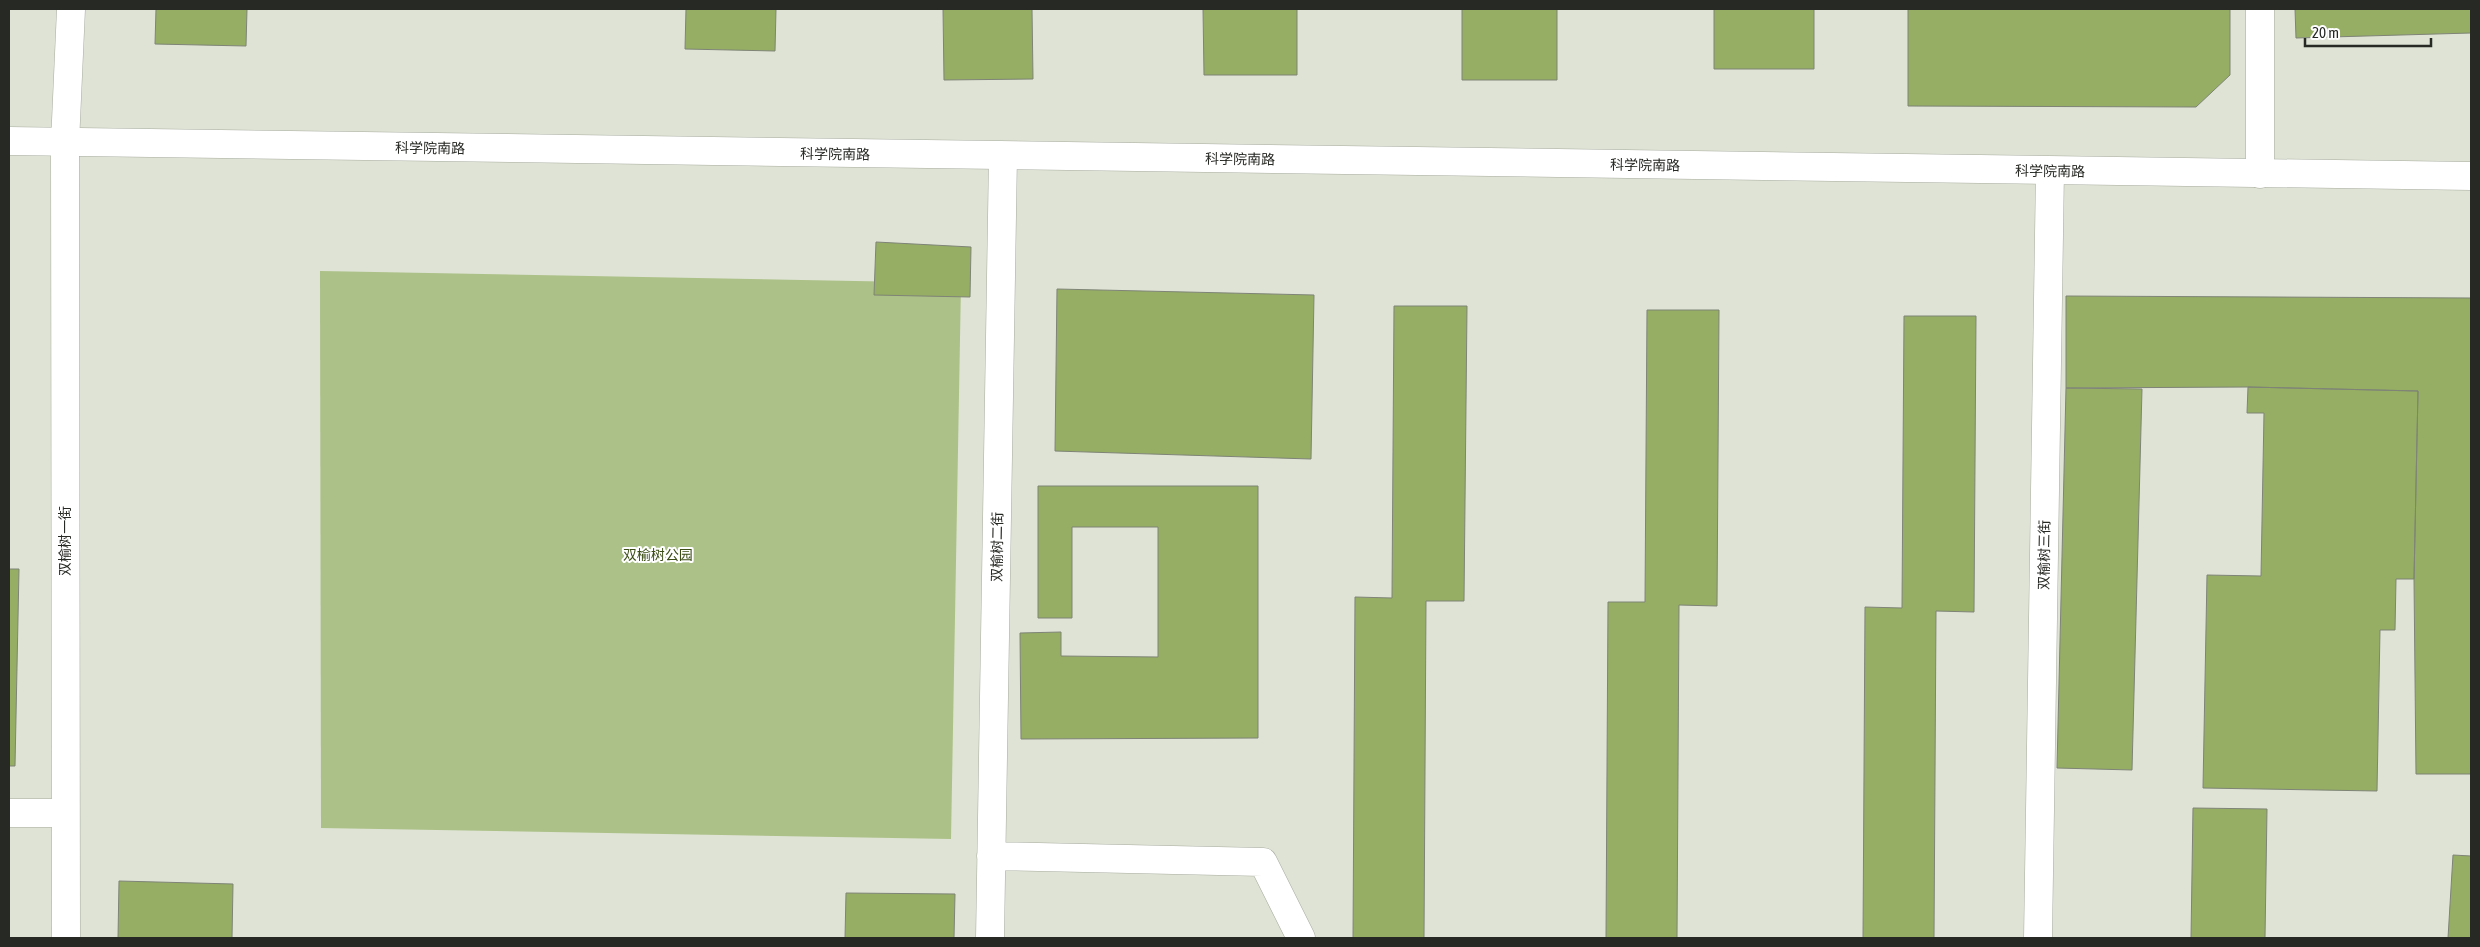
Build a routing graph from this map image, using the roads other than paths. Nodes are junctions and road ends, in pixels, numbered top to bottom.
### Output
1 (71, 9) edge
2 (2260, 9) edge
3 (9, 142) edge
4 (65, 143) junction
5 (1004, 156) junction
6 (2050, 171) junction
7 (2260, 174) junction
8 (2471, 176) edge
9 (9, 813) edge
10 (65, 813) junction
11 (991, 856) junction
12 (66, 938) edge
13 (990, 938) edge
14 (1301, 938) edge
15 (2038, 938) edge

1 - 4 street, 双榆树一街
2 - 7 street
3 - 4 street, 科学院南路
4 - 5 street, 科学院南路
4 - 10 street, 双榆树一街
5 - 6 street, 科学院南路
5 - 11 street, 双榆树二街
6 - 7 street, 科学院南路
6 - 15 street, 双榆树三街
7 - 8 street, 科学院南路
9 - 10 street
10 - 12 street, 双榆树一街
11 - 13 street, 双榆树二街
11 - 14 street

